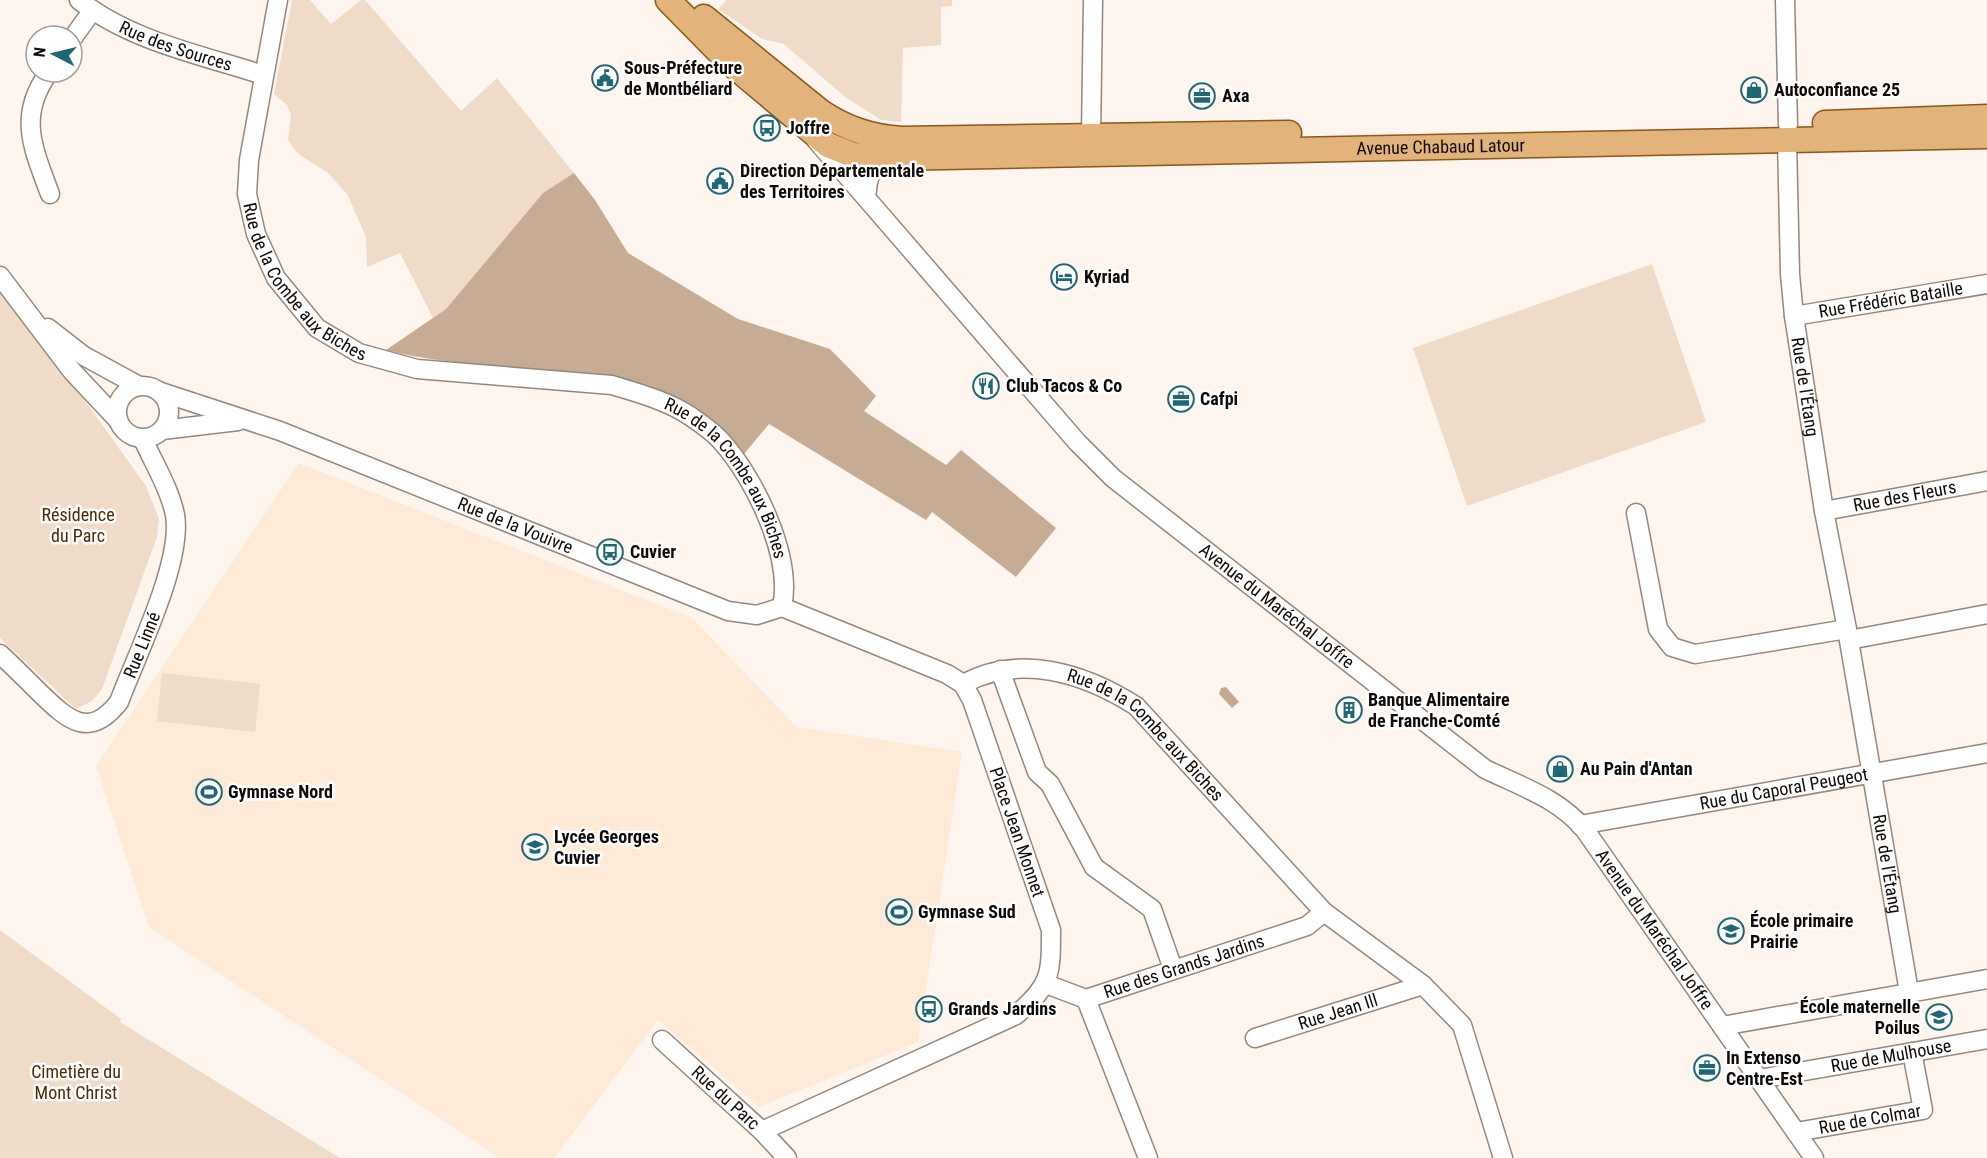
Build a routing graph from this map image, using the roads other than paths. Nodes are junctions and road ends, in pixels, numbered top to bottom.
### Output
1 (278, 0) edge
2 (668, 0) edge
3 (687, 0) edge
4 (1093, 0) edge
5 (1785, 0) edge
6 (86, 5) edge
7 (78, 24) edge
8 (263, 75) junction
9 (42, 84) edge
10 (1987, 117) edge
11 (814, 120) junction
12 (1091, 136) junction
13 (1787, 136) junction
14 (1987, 136) edge
15 (984, 138) junction
16 (895, 148) junction
17 (847, 162) junction
18 (867, 191) junction
19 (50, 194) dead end
20 (900, 237) junction
21 (0, 276) edge
22 (1987, 284) edge
23 (22, 308) junction
24 (1794, 316) junction
25 (139, 386) junction
26 (159, 391) junction
27 (117, 419) junction
28 (250, 420) junction
29 (162, 430) junction
30 (142, 439) junction
31 (1987, 481) edge
32 (1824, 511) junction
33 (1636, 513) dead end
34 (782, 607) junction
35 (1987, 614) edge
36 (1848, 634) junction
37 (0, 654) edge
38 (1000, 670) junction
39 (963, 684) junction
40 (1987, 753) edge
41 (1872, 772) junction
42 (1580, 825) junction
43 (1323, 912) junction
44 (1173, 969) junction
45 (1987, 979) edge
46 (1046, 984) junction
47 (1423, 985) junction
48 (1909, 992) junction
49 (1086, 999) junction
50 (1722, 1026) junction
51 (1255, 1038) dead end
52 (662, 1040) dead end
53 (1987, 1040) edge
54 (1912, 1052) junction
55 (1759, 1079) junction
56 (762, 1131) junction
57 (1796, 1132) junction
58 (787, 1158) edge
59 (1148, 1158) edge
60 (1503, 1158) edge
61 (1814, 1158) edge

1 - 8 street, Rue de la Combe aux Biches
2 - 11 main road, Avenue du Maréchal Joffre
3 - 11 main road, Avenue du Maréchal Joffre
4 - 12 street
5 - 13 street, Rue de l'Étang
6 - 7 street, Rue des Sources
6 - 8 street, Rue des Sources
8 - 34 street, Rue de la Combe aux Biches
9 - 19 street
10 - 13 main road, Avenue Chabaud Latour
11 - 16 main road, Avenue du Maréchal Joffre
11 - 17 street, Avenue du Maréchal Joffre
11 - 17 main road, Avenue Chabaud Latour
12 - 13 main road, Avenue Chabaud Latour
12 - 15 main road, Avenue Chabaud Latour
13 - 14 main road, Avenue Chabaud Latour
13 - 16 main road, Avenue Chabaud Latour
13 - 24 street, Rue de l'Étang
15 - 16 main road, Avenue Chabaud Latour
15 - 17 street
16 - 17 main road, Avenue Chabaud Latour
16 - 18 street
17 - 18 street, Avenue du Maréchal Joffre
17 - 20 street, Avenue du Maréchal Joffre
18 - 20 street, Avenue du Maréchal Joffre
20 - 42 street, Avenue du Maréchal Joffre
21 - 23 street
22 - 24 street, Rue Frédéric Bataille
23 - 25 street
23 - 27 street
24 - 32 street, Rue de l'Étang
25 - 26 street
25 - 27 street
26 - 28 street, Rue de la Vouivre
26 - 29 street
27 - 30 street
28 - 29 street, Rue de la Vouivre
28 - 34 street, Rue de la Vouivre
29 - 30 street
30 - 37 street, Rue Linné
31 - 32 street, Rue des Fleurs
32 - 36 street, Rue de l'Étang
33 - 36 street
34 - 39 street
35 - 36 street
36 - 41 street, Rue de l'Étang
38 - 39 street, Rue de la Combe aux Biches
38 - 43 street, Rue de la Combe aux Biches
38 - 44 street
39 - 46 street, Place Jean Monnet
40 - 41 street, Rue du Caporal Peugeot
41 - 42 street, Rue du Caporal Peugeot
41 - 48 street, Rue de l'Étang
42 - 50 street, Avenue du Maréchal Joffre
43 - 44 street, Rue des Grands Jardins
43 - 47 street
44 - 49 street, Rue des Grands Jardins
45 - 48 street
46 - 49 street, Rue des Grands Jardins
46 - 56 street
47 - 51 street, Rue Jean Ill
47 - 60 street
48 - 50 street
49 - 59 street
50 - 55 street, Avenue du Maréchal Joffre
52 - 56 street, Rue du Parc
53 - 54 street, Rue de Mulhouse
54 - 55 street, Rue de Mulhouse
54 - 57 street, Rue de Colmar
55 - 57 street, Avenue du Maréchal Joffre
56 - 58 street, Rue du Parc
57 - 61 street, Avenue du Maréchal Joffre

